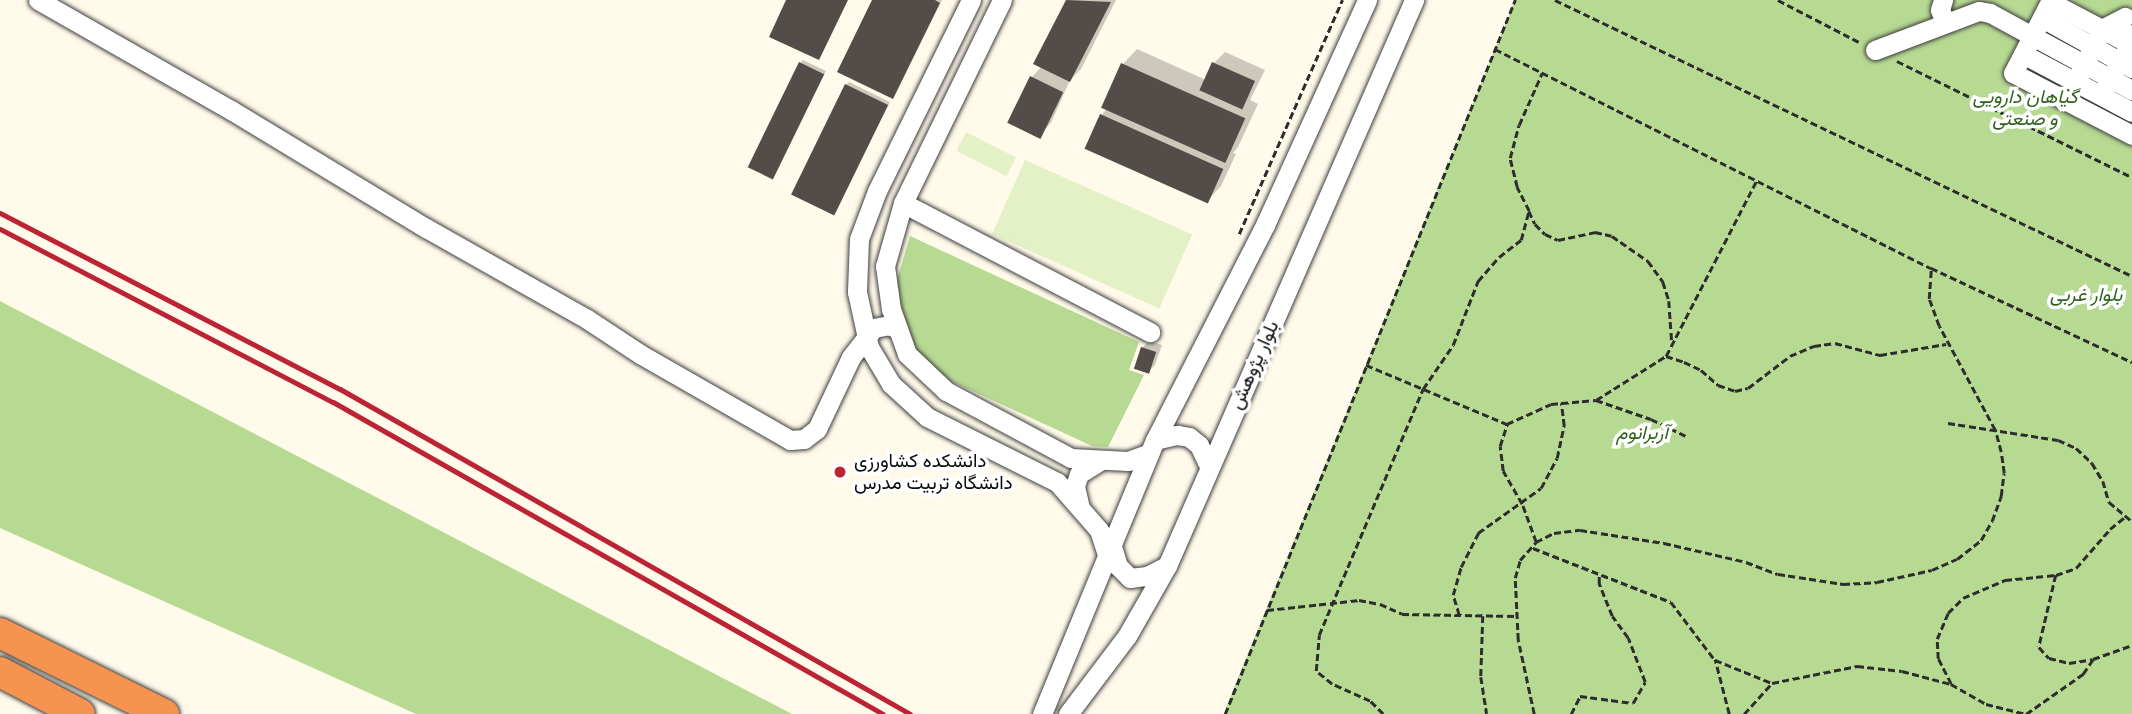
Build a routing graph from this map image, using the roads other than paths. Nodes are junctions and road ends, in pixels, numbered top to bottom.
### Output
1 (38, 0) edge
2 (971, 0) edge
3 (1002, 0) edge
4 (1367, 0) edge
5 (1414, 0) edge
6 (1943, 0) edge
7 (2127, 15) edge
8 (1945, 22) junction
9 (2037, 27) junction
10 (2068, 33) junction
11 (2098, 38) junction
12 (1875, 50) road end
13 (2023, 54) junction
14 (2128, 55) edge
15 (2049, 68) junction
16 (2080, 73) junction
17 (2039, 86) junction
18 (2105, 87) junction
19 (2066, 101) junction
20 (2131, 103) edge
21 (2091, 113) junction
22 (2124, 131) edge
23 (903, 203) junction
24 (891, 305) junction
25 (860, 307) junction
26 (898, 329) junction
27 (1150, 332) dead end
28 (866, 336) junction
29 (1153, 447) junction
30 (1101, 460) junction
31 (1209, 466) junction
32 (1080, 508) junction
33 (1109, 549) junction
34 (1167, 566) junction
35 (0, 633) edge
36 (0, 672) edge
37 (80, 714) edge
38 (164, 714) edge
39 (1042, 714) edge
40 (1068, 714) edge

1 - 28 street
2 - 25 street
3 - 23 street
4 - 29 street
5 - 31 street, بلوار پژوهش
6 - 8 street
7 - 11 street
7 - 14 street
8 - 9 street
8 - 12 street
9 - 10 street
9 - 10 street
9 - 13 street
10 - 11 street
10 - 15 street
10 - 16 street
11 - 14 street
11 - 16 street
13 - 15 street
13 - 17 street
14 - 18 street
15 - 16 street
15 - 17 street
16 - 18 street
16 - 19 street
17 - 19 street
18 - 20 street
18 - 21 street
19 - 21 street
20 - 22 street
21 - 22 street
23 - 24 street
23 - 27 street
24 - 25 street
24 - 26 street
25 - 28 street
26 - 28 street
26 - 30 street
28 - 32 street
29 - 30 street
29 - 31 street
29 - 33 street
30 - 32 street
31 - 34 street, بلوار پژوهش
32 - 33 street
33 - 34 street
33 - 39 street
34 - 40 street, بلوار پژوهش
35 - 38 highway
36 - 37 highway

